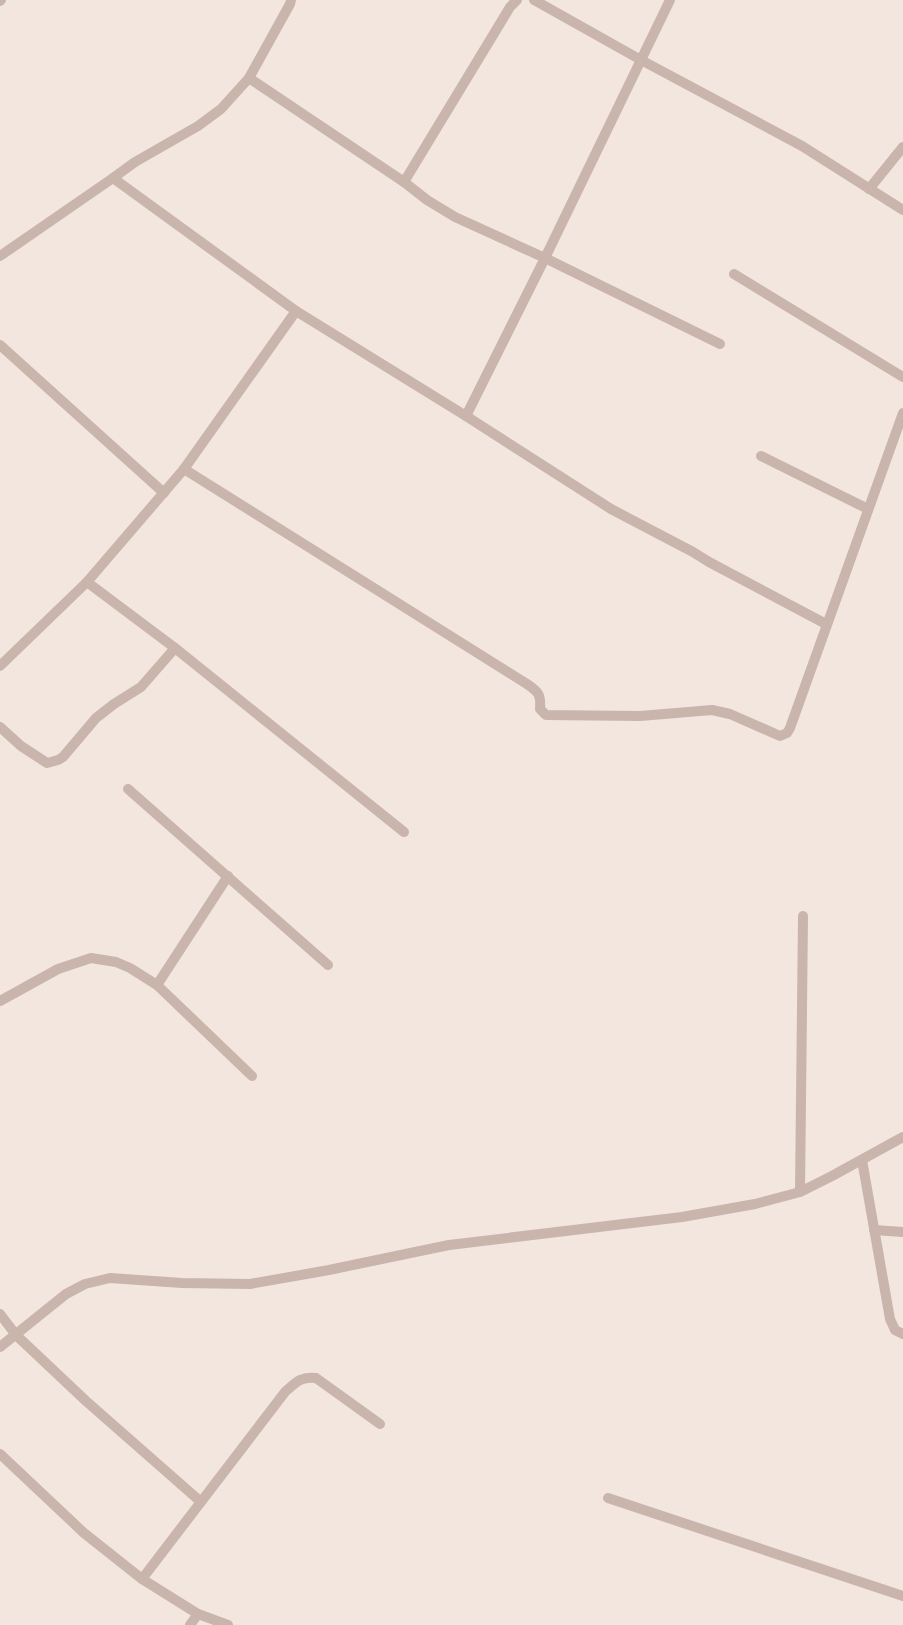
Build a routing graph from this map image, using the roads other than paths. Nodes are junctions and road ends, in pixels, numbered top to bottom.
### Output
1 (291, 0) edge
2 (517, 0) edge
3 (534, 0) edge
4 (670, 0) edge
5 (640, 60) junction
6 (250, 78) junction
7 (903, 147) edge
8 (113, 178) junction
9 (404, 182) junction
10 (869, 189) junction
11 (903, 210) edge
12 (0, 256) edge
13 (545, 258) junction
14 (734, 274) dead end
15 (296, 311) junction
16 (720, 344) dead end
17 (0, 345) edge
18 (903, 377) edge
19 (903, 413) edge
20 (466, 416) junction
21 (761, 456) dead end
22 (184, 469) junction
23 (164, 493) junction
24 (868, 509) junction
25 (86, 582) junction
26 (826, 624) junction
27 (175, 648) junction
28 (0, 666) edge
29 (0, 727) edge
30 (128, 789) dead end
31 (404, 832) dead end
32 (228, 876) junction
33 (803, 916) dead end
34 (328, 965) dead end
35 (157, 986) junction
36 (0, 1001) edge
37 (252, 1076) dead end
38 (903, 1137) edge
39 (862, 1160) junction
40 (800, 1192) junction
41 (874, 1230) junction
42 (903, 1232) edge
43 (0, 1314) edge
44 (903, 1334) edge
45 (16, 1335) junction
46 (0, 1347) edge
47 (380, 1424) dead end
48 (0, 1454) edge
49 (608, 1498) dead end
50 (201, 1502) junction
51 (142, 1579) junction
52 (903, 1596) edge
53 (198, 1614) junction
54 (190, 1625) edge
55 (228, 1625) edge

1 - 6 street
2 - 9 street
3 - 5 street
4 - 5 street
5 - 10 street
5 - 13 street
6 - 8 street
6 - 9 street
7 - 10 street
8 - 12 street
8 - 15 street
9 - 13 street
10 - 11 street
13 - 16 street
13 - 20 street
14 - 18 street
15 - 20 street
15 - 22 street
17 - 23 street
19 - 24 street
20 - 26 street
21 - 24 street
22 - 23 street
22 - 26 street
23 - 25 street
24 - 26 street
25 - 27 street
25 - 28 street
27 - 29 street
27 - 31 street
30 - 32 street
32 - 34 street
32 - 35 street
33 - 40 street
35 - 36 street
35 - 37 street
38 - 39 street
39 - 40 street
39 - 41 street
40 - 45 street
41 - 42 street
41 - 44 street
43 - 45 street
45 - 46 street
45 - 50 street
47 - 50 street
48 - 51 street
49 - 52 street
50 - 51 street
51 - 53 street
53 - 54 street
53 - 55 street

